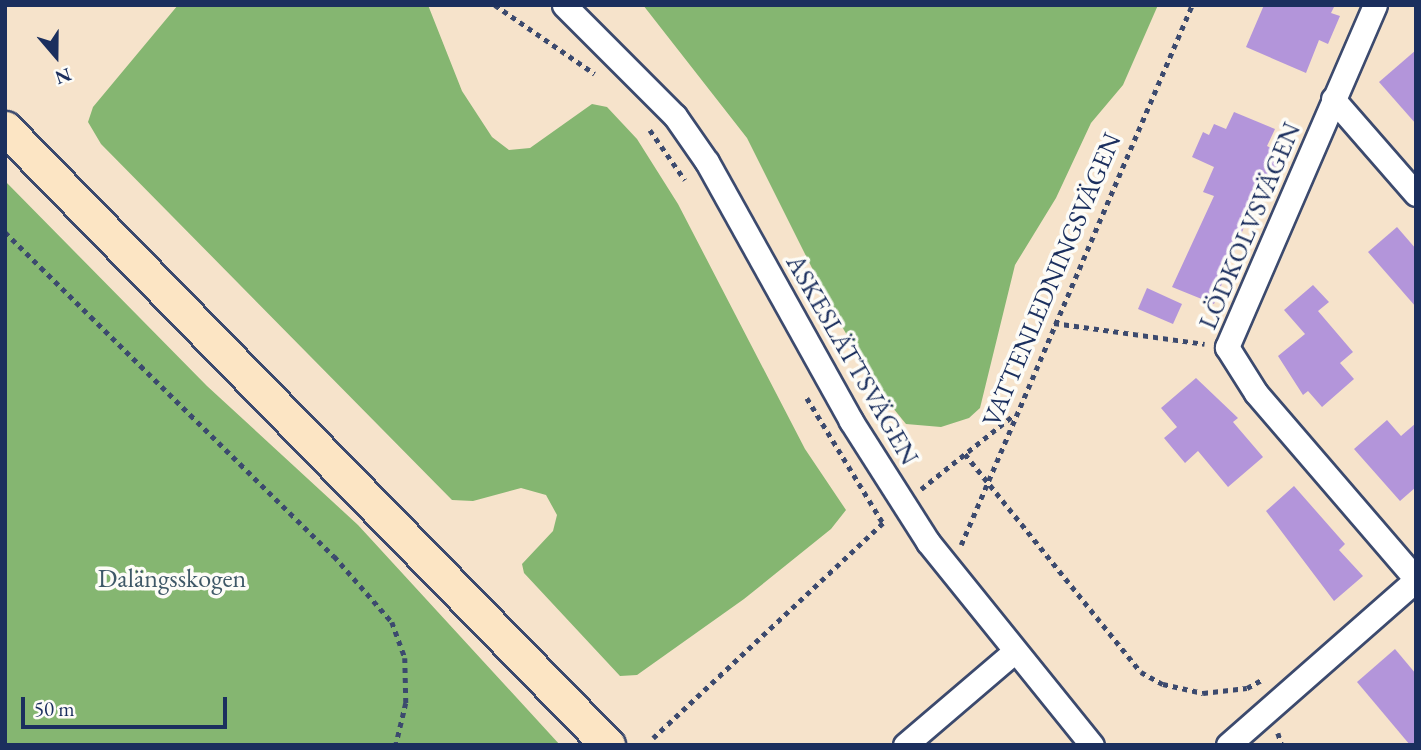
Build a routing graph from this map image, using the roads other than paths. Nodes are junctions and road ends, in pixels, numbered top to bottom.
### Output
1 (564, 5) edge
2 (1375, 5) edge
3 (1333, 99) junction
4 (5, 128) edge
5 (1416, 194) edge
6 (1416, 580) edge
7 (1014, 652) junction
8 (608, 745) edge
9 (905, 745) edge
10 (1092, 745) edge
11 (1228, 745) edge

1 - 7 street, ASKESLÄTTSVÄGEN
2 - 3 street, LÖDKOLVSVÄGEN
3 - 5 street
3 - 6 street, LÖDKOLVSVÄGEN
4 - 8 main road
6 - 11 street
7 - 9 street
7 - 10 street, ASKESLÄTTSVÄGEN

